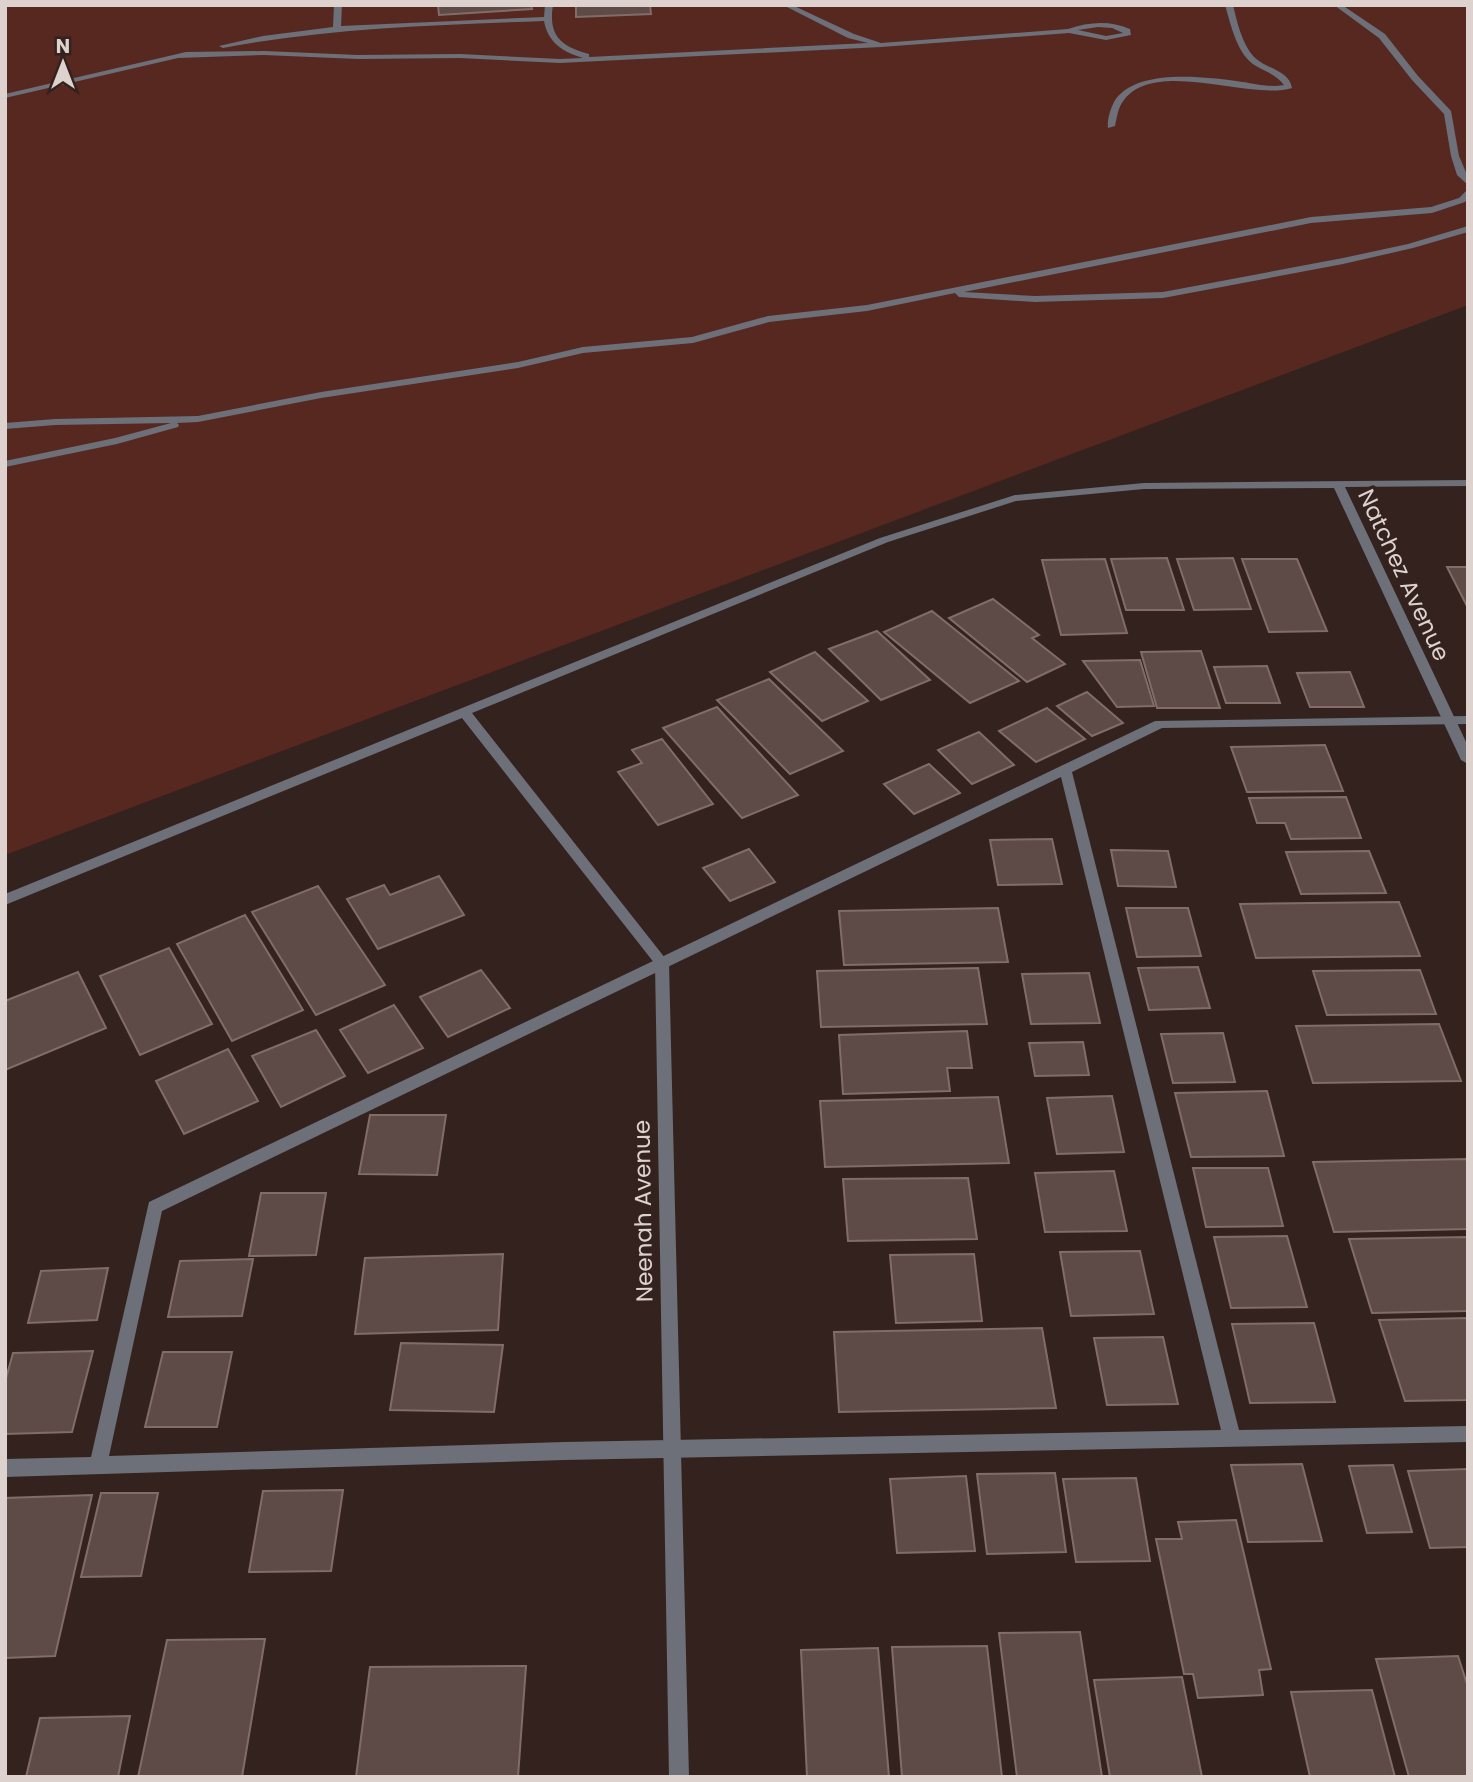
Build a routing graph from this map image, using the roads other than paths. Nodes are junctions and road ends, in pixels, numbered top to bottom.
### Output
1 (338, 5) edge
2 (548, 5) edge
3 (786, 5) edge
4 (1229, 5) edge
5 (1337, 5) edge
6 (546, 19) junction
7 (337, 29) junction
8 (1069, 31) junction
9 (881, 45) junction
10 (178, 56) junction
11 (598, 59) junction
12 (5, 96) edge
13 (1111, 126) dead end
14 (1466, 178) edge
15 (1468, 192) edge
16 (1468, 229) edge
17 (946, 292) junction
18 (198, 419) junction
19 (5, 426) edge
20 (5, 464) edge
21 (1468, 482) edge
22 (1338, 484) junction
23 (465, 713) junction
24 (1449, 720) junction
25 (1468, 720) edge
26 (1468, 760) edge
27 (1066, 772) junction
28 (5, 900) edge
29 (662, 963) junction
30 (1468, 1434) edge
31 (1232, 1438) junction
32 (672, 1448) junction
33 (98, 1465) junction
34 (5, 1468) edge
35 (679, 1777) edge

1 - 7 street
2 - 6 street
3 - 9 street
4 - 13 street
5 - 14 street
6 - 7 street
6 - 11 street
7 - 10 street
8 - 8 street
8 - 9 street
9 - 11 street
10 - 11 street
10 - 12 street
15 - 17 street
16 - 17 street
17 - 18 street
18 - 19 street
18 - 20 street
21 - 22 street
22 - 23 street
22 - 24 street, Natchez Avenue
23 - 28 street
23 - 29 street
24 - 25 street
24 - 26 street, Natchez Avenue
24 - 27 street
27 - 29 street
27 - 31 street
29 - 32 street, Neenah Avenue
29 - 33 street
30 - 31 street
31 - 32 street
32 - 33 street
32 - 35 street, Neenah Avenue
33 - 34 street

